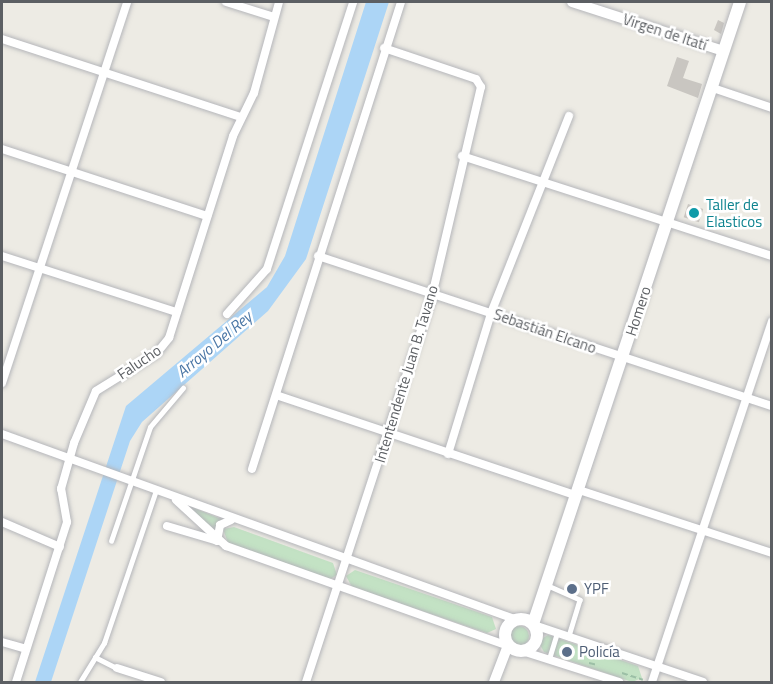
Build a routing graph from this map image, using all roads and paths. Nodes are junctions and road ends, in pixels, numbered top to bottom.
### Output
1 (127, 2) edge
2 (225, 2) edge
3 (279, 2) edge
4 (353, 2) edge
5 (401, 2) edge
6 (572, 2) edge
7 (740, 2) edge
8 (274, 17) junction
9 (2, 39) edge
10 (384, 48) junction
11 (724, 51) junction
12 (104, 73) junction
13 (713, 88) junction
14 (771, 108) edge
15 (569, 116) dead end
16 (241, 117) junction
17 (2, 149) edge
18 (462, 156) junction
19 (70, 172) junction
20 (542, 182) junction
21 (207, 216) junction
22 (668, 221) junction
23 (2, 256) edge
24 (318, 256) junction
25 (771, 256) edge
26 (38, 268) junction
27 (432, 292) junction
28 (176, 312) junction
29 (491, 313) junction
30 (227, 314) dead end
31 (771, 321) edge
32 (623, 357) junction
33 (2, 382) edge
34 (183, 387) dead end
35 (276, 394) junction
36 (746, 398) junction
37 (771, 406) edge
38 (389, 433) junction
39 (2, 434) edge
40 (448, 454) junction
41 (69, 459) junction
42 (252, 469) dead end
43 (131, 479) junction
44 (156, 490) junction
45 (578, 493) junction
46 (174, 498) junction
47 (231, 520) junction
48 (2, 522) edge
49 (167, 526) dead end
50 (701, 531) junction
51 (111, 540) dead end
52 (218, 541) junction
53 (60, 547) junction
54 (771, 553) edge
55 (347, 559) junction
56 (546, 585) junction
57 (336, 587) junction
58 (520, 621) junction
59 (536, 623) junction
60 (557, 633) junction
61 (569, 637) junction
62 (2, 642) edge
63 (506, 646) junction
64 (26, 649) junction
65 (522, 651) junction
66 (95, 657) junction
67 (549, 659) junction
68 (657, 667) junction
69 (117, 668) joint
70 (16, 682) edge
71 (80, 682) edge
72 (161, 682) edge
73 (306, 682) edge
74 (494, 682) edge
75 (619, 682) edge
76 (652, 682) edge
77 (703, 682) edge

1 - 12 street
2 - 8 street
3 - 8 street, Falucho
4 - 30 street
5 - 10 street
6 - 11 street, Virgen de Itatí
7 - 11 main road, Homero
8 - 16 street, Falucho
9 - 12 street
10 - 18 street, Intentendente Juan B. Tavano
10 - 24 street
11 - 13 main road, Homero
12 - 16 street
12 - 19 street
13 - 14 street
13 - 22 main road, Homero
15 - 20 street
16 - 21 street, Falucho
17 - 19 street
18 - 20 street
18 - 27 street, Intentendente Juan B. Tavano
19 - 21 street
19 - 26 street
20 - 22 street
20 - 29 street
21 - 28 street, Falucho
22 - 25 street
22 - 32 main road, Homero
23 - 26 street
24 - 27 street, Sebastián Elcano
24 - 35 street
26 - 28 street
26 - 33 street
27 - 29 street, Sebastián Elcano
27 - 38 street, Intentendente Juan B. Tavano
28 - 41 street, Falucho
29 - 32 street, Sebastián Elcano
29 - 40 street
31 - 36 street
32 - 36 street, Sebastián Elcano
32 - 45 main road, Homero
34 - 43 lane
35 - 38 street
35 - 42 street
36 - 37 street, Sebastián Elcano
36 - 50 street
38 - 40 street
38 - 55 street, Intentendente Juan B. Tavano
39 - 41 street
40 - 45 street
41 - 43 street
41 - 53 street, Falucho
43 - 44 street
43 - 51 lane
44 - 46 street
44 - 66 lane
45 - 50 street
45 - 56 main road, Homero
46 - 47 street
46 - 52 street
47 - 52 street
47 - 55 street
48 - 53 street
49 - 52 street
50 - 54 street
50 - 68 street
52 - 57 street
53 - 64 street, Falucho
55 - 57 street, Intentendente Juan B. Tavano
55 - 58 street
56 - 59 main road, Homero
56 - 61 lane
57 - 63 street
57 - 73 street, Intentendente Juan B. Tavano
58 - 59 main road
58 - 63 main road
59 - 60 street
59 - 65 main road
60 - 61 street
60 - 67 lane
61 - 68 street
62 - 64 street
63 - 65 main road
63 - 74 street
64 - 70 street, Falucho
65 - 67 street
66 - 69 lane
66 - 71 lane
67 - 75 street
68 - 76 street
68 - 77 street
69 - 72 street

